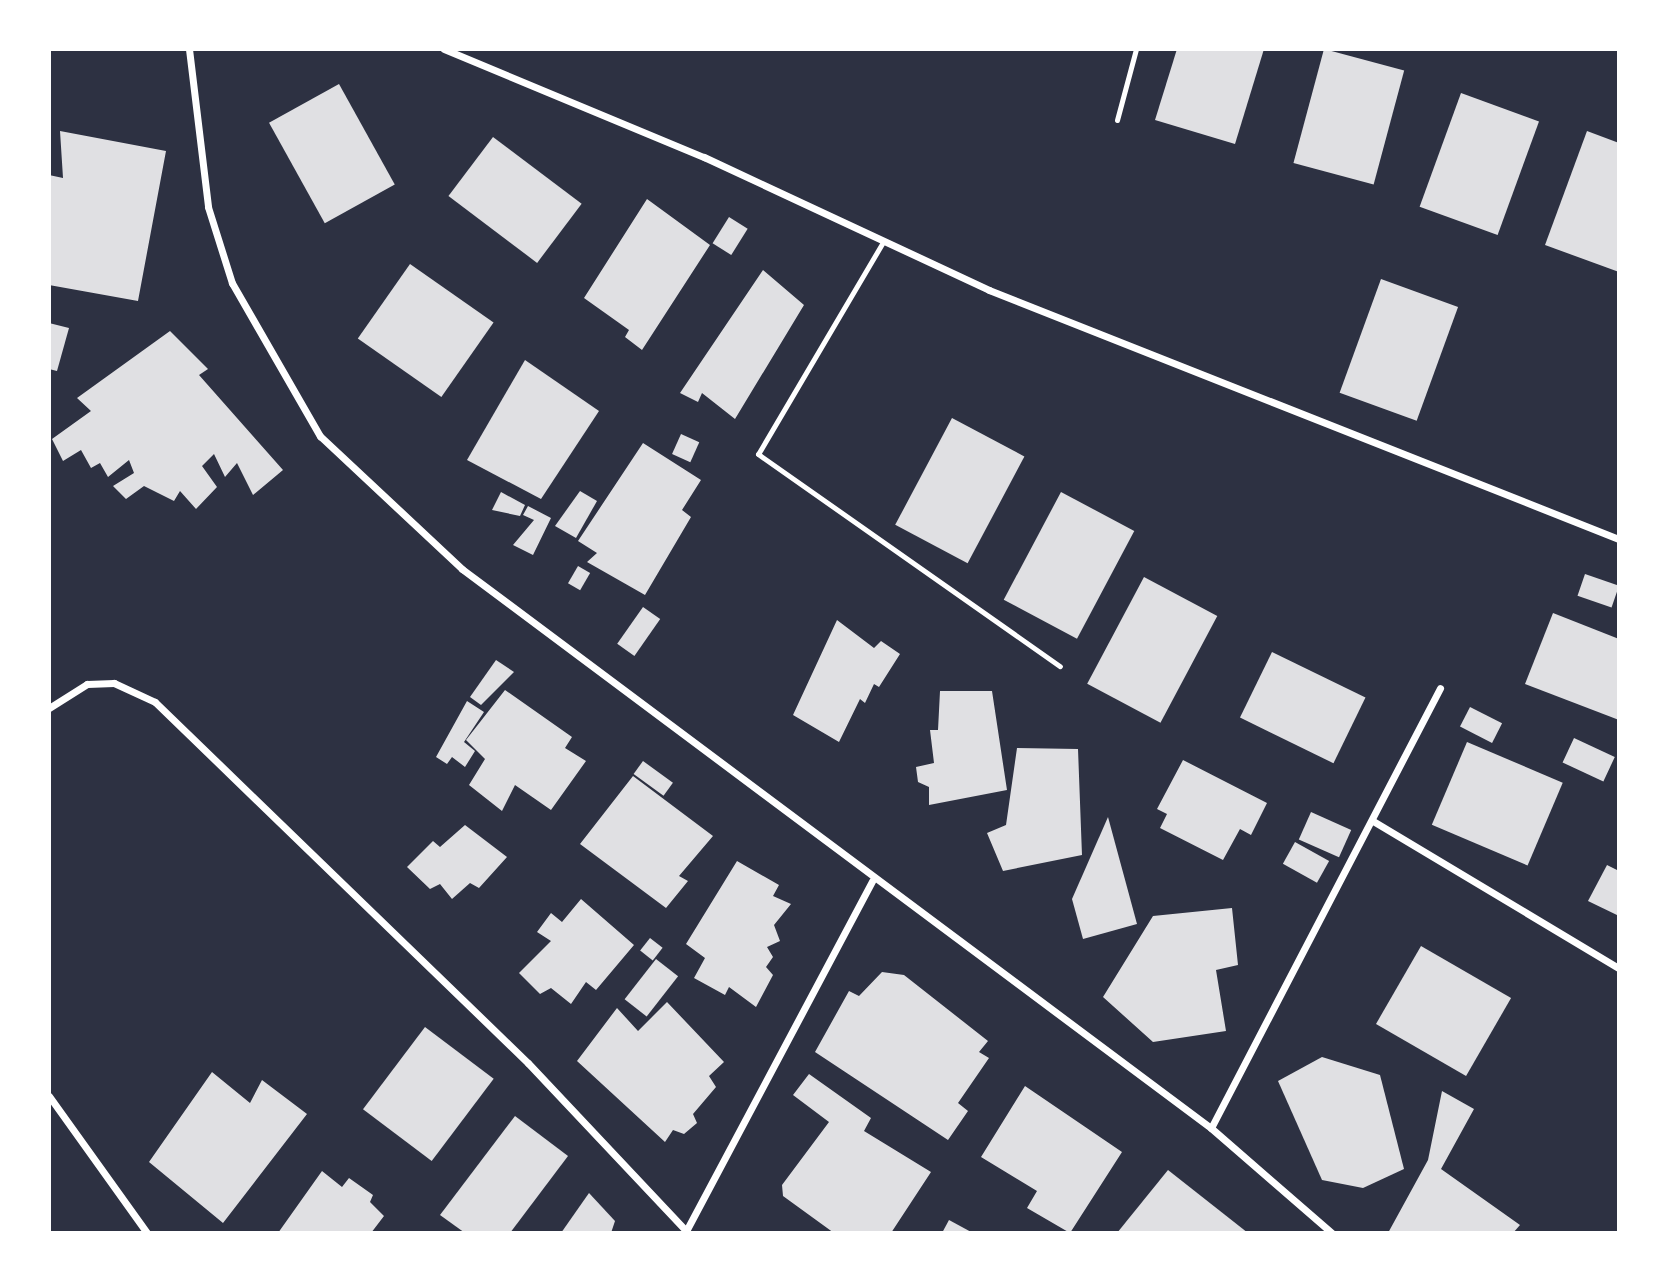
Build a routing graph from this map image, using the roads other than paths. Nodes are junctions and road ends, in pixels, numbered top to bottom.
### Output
1 (188, 49) edge
2 (444, 49) edge
3 (1136, 49) edge
4 (1117, 120) dead end
5 (883, 242) junction
6 (1619, 539) edge
7 (1060, 666) dead end
8 (1440, 688) dead end
9 (49, 708) edge
10 (1373, 821) junction
11 (872, 881) junction
12 (1619, 968) edge
13 (49, 1096) edge
14 (1211, 1128) junction
15 (147, 1233) edge
16 (686, 1233) edge
17 (1332, 1233) edge

1 - 11 street
2 - 5 street
3 - 4 lane
5 - 6 street
5 - 7 lane
8 - 10 street
9 - 16 street
10 - 12 street
10 - 14 street
11 - 14 street
11 - 16 street
13 - 15 street
14 - 17 street

